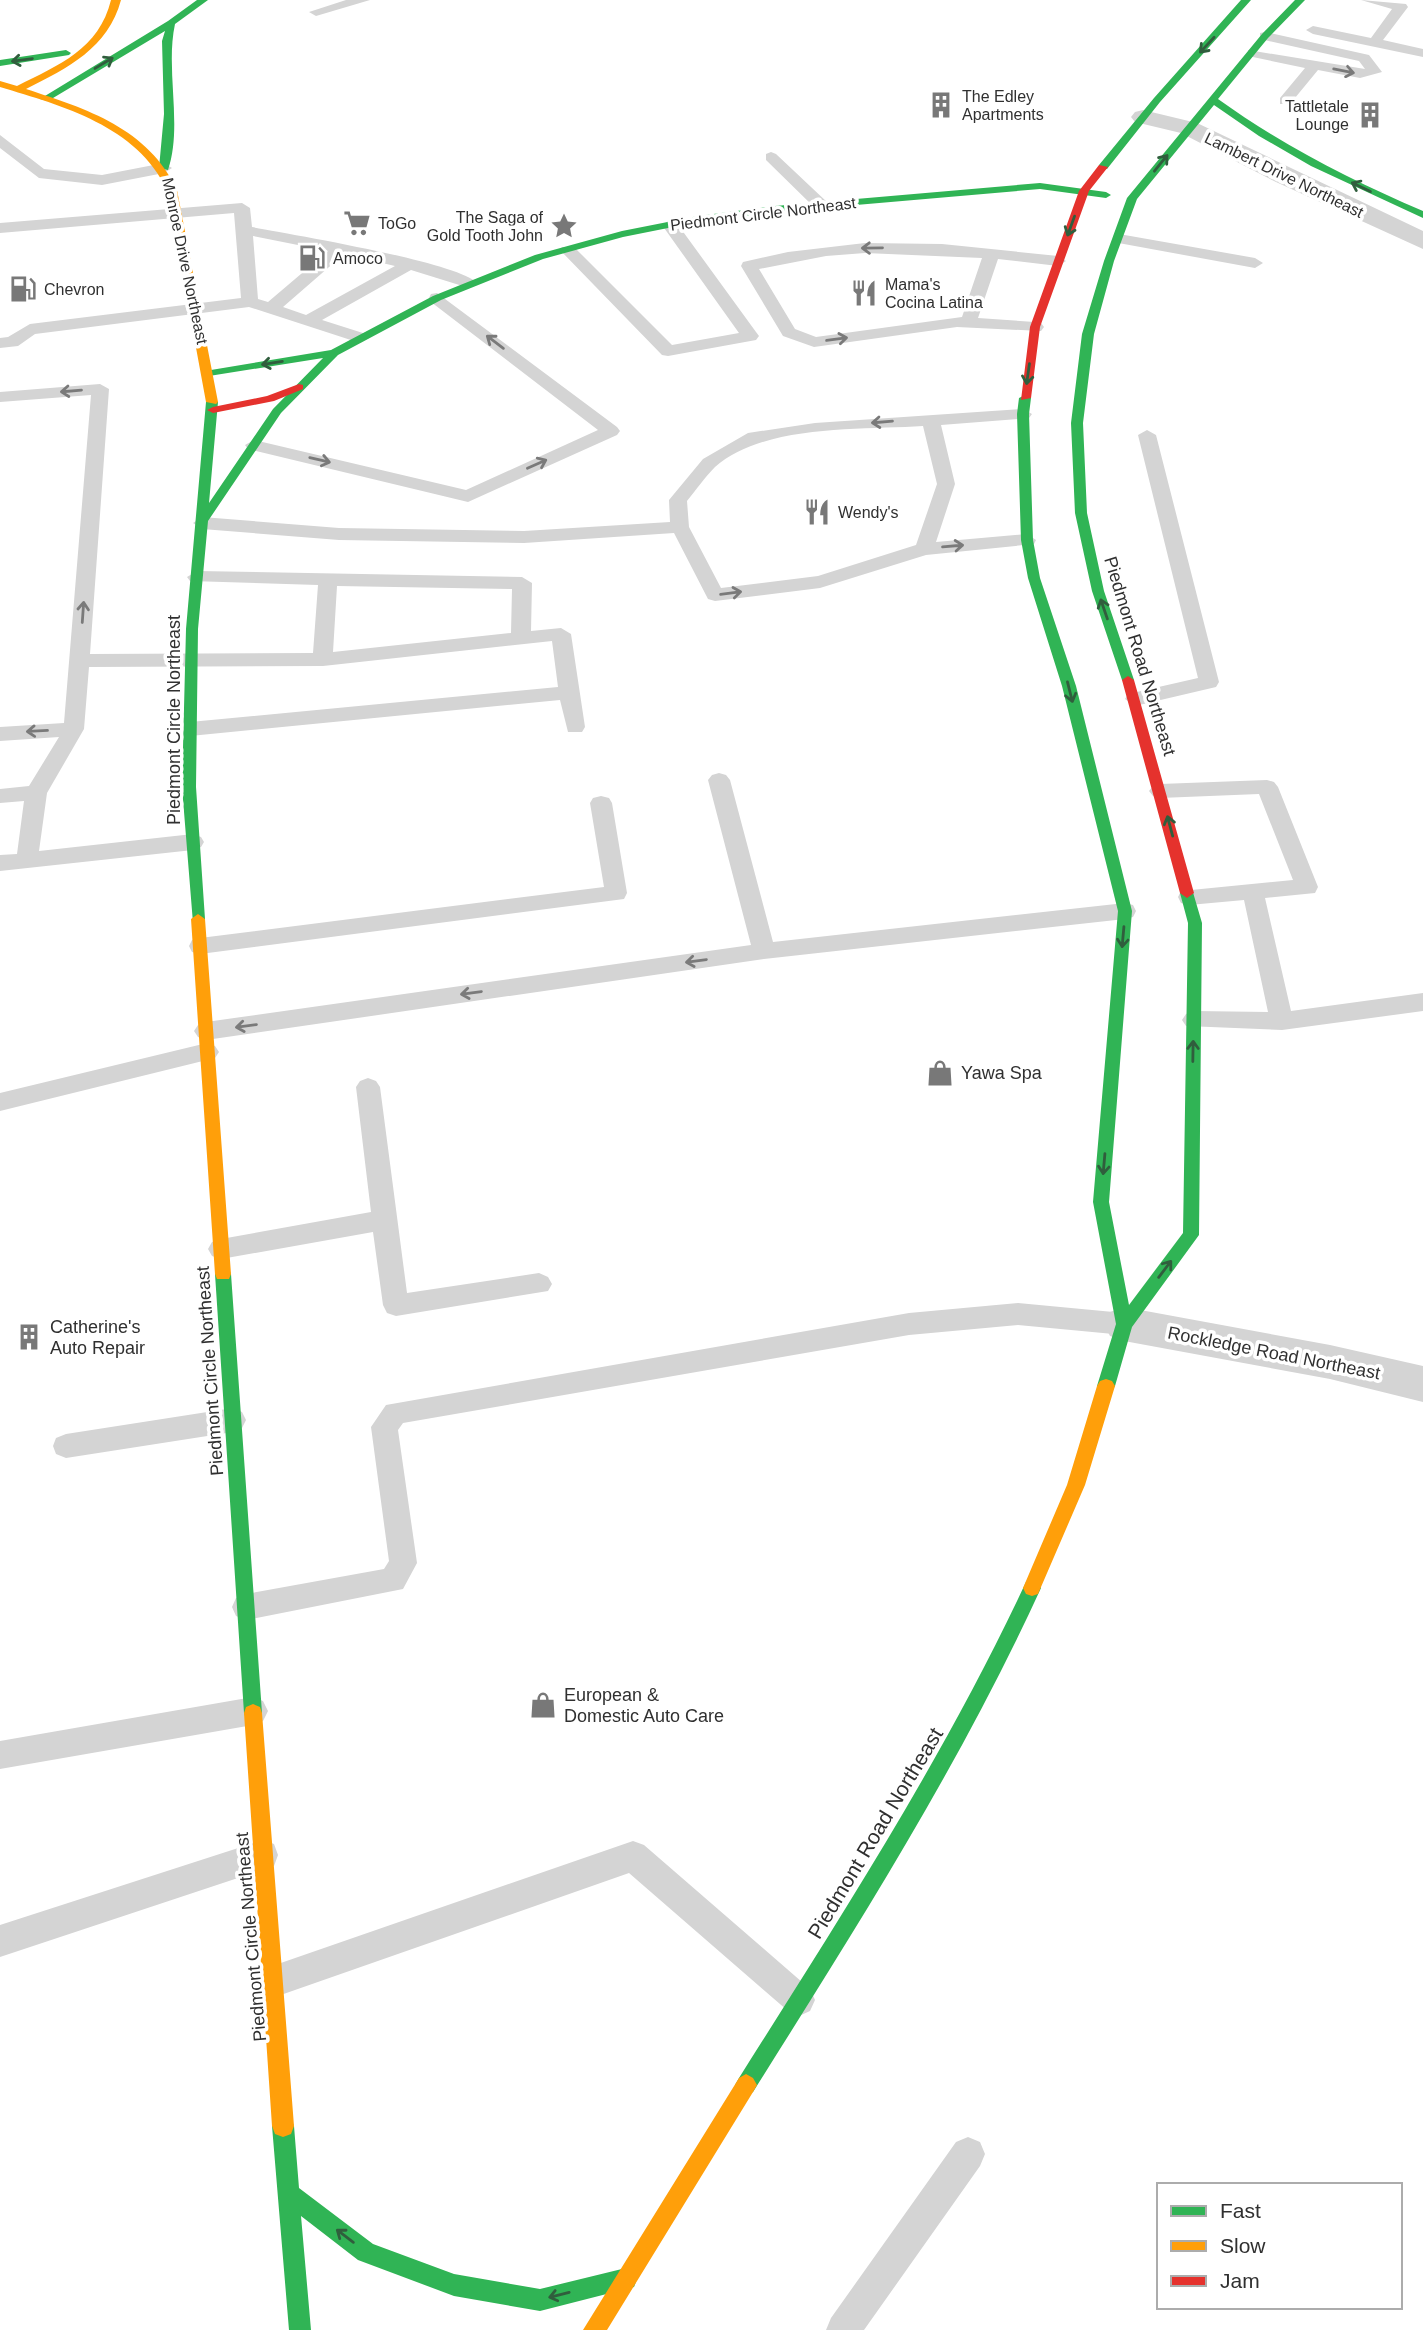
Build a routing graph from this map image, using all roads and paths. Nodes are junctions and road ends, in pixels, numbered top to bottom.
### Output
1 (116, 0) edge
2 (203, 0) edge
3 (363, 0) edge
4 (1246, 0) edge
5 (1300, 0) edge
6 (1368, 0) edge
7 (316, 12) dead end
8 (1278, 22) junction
9 (171, 23) junction
10 (1265, 36) junction
11 (1374, 43) junction
12 (91, 45) junction
13 (1253, 53) junction
14 (1423, 53) edge
15 (0, 63) edge
16 (1315, 65) junction
17 (0, 84) edge
18 (19, 89) junction
19 (45, 99) junction
20 (1213, 100) junction
21 (1285, 101) dead end
22 (1137, 124) junction
23 (1189, 128) junction
24 (0, 140) edge
25 (1097, 147) dead end
26 (771, 157) dead end
27 (164, 168) junction
28 (1047, 171) dead end
29 (1084, 191) junction
30 (956, 194) junction
31 (1132, 198) junction
32 (822, 206) junction
33 (177, 214) junction
34 (1423, 215) edge
35 (670, 225) junction
36 (0, 228) edge
37 (244, 230) junction
38 (1119, 239) junction
39 (1423, 241) edge
40 (341, 248) junction
41 (568, 250) junction
42 (992, 253) junction
43 (1058, 261) junction
44 (1255, 262) dead end
45 (409, 265) junction
46 (469, 283) junction
47 (437, 298) junction
48 (250, 302) junction
49 (271, 309) junction
50 (196, 310) junction
51 (308, 321) junction
52 (968, 323) junction
53 (1035, 327) junction
54 (360, 338) junction
55 (0, 343) edge
56 (334, 353) junction
57 (209, 373) junction
58 (300, 387) junction
59 (0, 397) edge
60 (214, 410) junction
61 (1023, 414) junction
62 (930, 418) junction
63 (1147, 435) dead end
64 (254, 445) junction
65 (202, 523) junction
66 (680, 527) junction
67 (1027, 540) junction
68 (924, 549) junction
69 (197, 577) junction
70 (328, 579) junction
71 (522, 637) junction
72 (193, 658) junction
73 (323, 660) junction
74 (79, 662) junction
75 (569, 693) junction
76 (1135, 699) junction
77 (575, 727) dead end
78 (74, 729) junction
79 (190, 729) junction
80 (0, 733) edge
81 (719, 780) dead end
82 (1160, 791) junction
83 (36, 793) junction
84 (0, 796) edge
85 (601, 803) dead end
86 (192, 842) junction
87 (27, 860) junction
88 (0, 863) edge
89 (1253, 892) junction
90 (1189, 897) junction
91 (1125, 911) junction
92 (200, 946) junction
93 (764, 951) junction
94 (1423, 1002) edge
95 (1194, 1020) junction
96 (1282, 1021) junction
97 (206, 1042) junction
98 (368, 1087) dead end
99 (0, 1102) edge
100 (384, 1220) junction
101 (221, 1249) junction
102 (539, 1284) dead end
103 (1124, 1324) junction
104 (1423, 1384) edge
105 (233, 1420) junction
106 (66, 1446) dead end
107 (246, 1607) junction
108 (253, 1711) junction
109 (0, 1755) edge
110 (263, 1855) junction
111 (0, 1941) edge
112 (275, 1981) junction
113 (799, 2000) junction
114 (968, 2154) dead end
115 (287, 2192) junction
116 (626, 2278) junction
117 (300, 2330) edge
118 (594, 2330) edge
119 (843, 2330) edge

1 - 12 main road
2 - 9 main road
3 - 7 lane
4 -> 22 main road, Piedmont Road Northeast
5 - 8 main road, Piedmont Road Northeast
6 - 11 lane
8 - 10 main road, Piedmont Road Northeast
8 - 11 lane
19 -> 9 main road
9 - 27 main road
10 - 13 main road, Piedmont Road Northeast
16 -> 10 lane
11 - 14 lane
12 -> 15 main road
12 - 18 main road
13 - 16 lane
13 - 20 main road, Piedmont Road Northeast
16 - 21 lane
17 - 18 main road, Monroe Drive Northeast
18 - 19 main road, Monroe Drive Northeast
19 - 27 main road, Monroe Drive Northeast
20 - 23 main road, Piedmont Road Northeast
34 -> 20 main road
22 - 23 street, Lambert Drive Northeast
22 - 25 main road
22 - 29 main road, Piedmont Road Northeast
31 -> 23 main road, Piedmont Road Northeast
23 - 39 street, Lambert Drive Northeast
24 - 27 lane
26 - 32 lane
27 - 33 main road, Monroe Drive Northeast
28 - 30 main road
29 - 30 main road, Piedmont Circle Northeast
29 - 31 main road, Piedmont Circle Northeast
29 -> 43 main road, Piedmont Road Northeast
30 - 32 main road, Piedmont Circle Northeast
31 - 38 main road, Piedmont Road Northeast
32 - 35 main road, Piedmont Circle Northeast
33 - 36 lane
33 - 37 lane
33 - 50 main road, Monroe Drive Northeast
35 - 41 main road, Piedmont Circle Northeast
35 - 41 lane
37 - 40 lane
37 - 48 lane
38 - 44 lane
76 -> 38 main road, Piedmont Road Northeast
40 - 45 lane
40 - 49 lane
41 - 46 main road, Piedmont Circle Northeast
42 - 43 lane
42 - 52 lane
42 -> 52 lane
43 - 53 main road, Piedmont Road Northeast
45 - 46 lane
45 - 51 lane
46 - 47 main road, Piedmont Circle Northeast
47 - 54 main road, Piedmont Circle Northeast
64 -> 47 lane
48 - 49 lane
48 - 50 lane
49 - 51 lane
50 - 55 lane
50 - 57 main road, Monroe Drive Northeast
51 - 54 lane
52 - 53 lane
53 -> 61 main road, Piedmont Road Northeast
54 - 56 main road, Piedmont Circle Northeast
56 -> 57 main road, Piedmont Circle Northeast
56 - 58 main road, Piedmont Circle Northeast
57 - 60 main road, Piedmont Circle Northeast
58 - 60 main road, Piedmont Circle Northeast
58 - 64 main road
74 -> 59 lane
60 - 65 main road, Piedmont Circle Northeast
61 - 62 lane
61 - 67 main road, Piedmont Road Northeast
62 -> 66 lane
62 - 68 lane
63 - 76 lane
64 - 65 main road
65 - 66 lane
65 - 69 main road, Piedmont Circle Northeast
66 -> 68 lane
68 -> 67 lane
67 -> 91 main road, Piedmont Road Northeast
69 - 70 lane
69 - 72 main road, Piedmont Circle Northeast
70 - 71 lane
70 - 73 lane
71 - 73 lane
71 - 75 lane
72 - 73 lane
72 - 74 lane
72 - 79 main road, Piedmont Circle Northeast
74 - 78 lane
75 - 77 lane
75 - 79 lane
76 - 82 main road, Piedmont Road Northeast
78 -> 80 lane
78 - 83 lane
79 - 86 main road, Piedmont Circle Northeast
81 - 93 lane
82 - 89 lane
90 -> 82 main road, Piedmont Road Northeast
83 - 84 lane
83 - 87 lane
85 - 92 lane
86 - 87 lane
86 - 92 main road, Piedmont Circle Northeast
87 - 88 lane
89 - 90 lane
89 - 96 lane
90 - 95 main road, Piedmont Road Northeast
91 - 93 lane
91 -> 103 main road, Piedmont Road Northeast
92 - 97 main road, Piedmont Circle Northeast
93 -> 97 lane
94 - 96 lane
95 - 96 lane
103 -> 95 main road, Piedmont Road Northeast
97 - 99 lane
97 - 101 main road, Piedmont Circle Northeast
98 - 100 lane
100 - 101 lane
100 - 102 lane
101 - 105 main road, Piedmont Circle Northeast
103 - 104 street, Rockledge Road Northeast
103 - 107 lane
103 - 113 main road, Piedmont Road Northeast
105 - 106 lane
105 - 107 main road, Piedmont Circle Northeast
107 - 108 main road, Piedmont Circle Northeast
108 - 109 lane
108 - 110 main road, Piedmont Circle Northeast
110 - 111 lane
110 - 112 main road, Piedmont Circle Northeast
112 - 113 lane
112 - 115 main road, Piedmont Circle Northeast
113 - 116 main road, Piedmont Road Northeast
114 - 119 lane
116 -> 115 main road
115 - 117 main road, Piedmont Circle Northeast
116 - 118 main road, Piedmont Road Northeast

